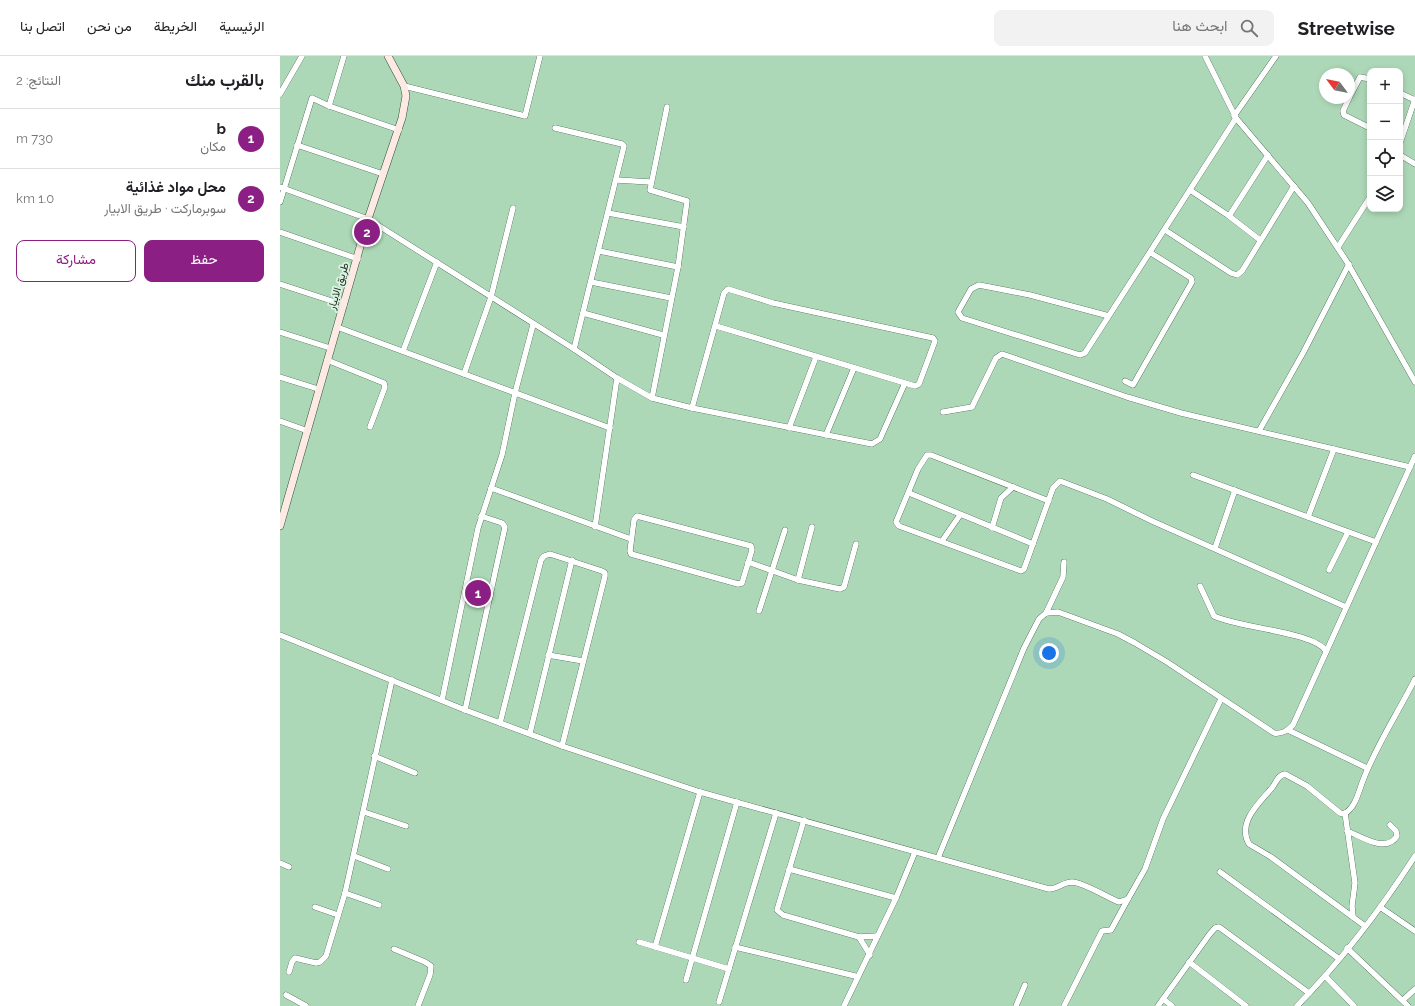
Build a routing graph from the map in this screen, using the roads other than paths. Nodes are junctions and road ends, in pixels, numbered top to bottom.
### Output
1 (302, 56) edge
2 (344, 56) edge
3 (388, 56) edge
4 (540, 56) edge
5 (1205, 56) edge
6 (1276, 56) edge
7 (1367, 78) edge
8 (404, 86) junction
9 (1355, 87) edge
10 (280, 94) edge
11 (1403, 94) edge
12 (1415, 100) edge
13 (1346, 104) edge
14 (329, 106) junction
15 (667, 107) dead end
16 (1412, 115) edge
17 (1235, 117) junction
18 (1367, 126) edge
19 (555, 128) dead end
20 (399, 130) junction
21 (1401, 140) edge
22 (297, 145) junction
23 (1268, 155) junction
24 (1403, 157) edge
25 (1415, 164) edge
26 (383, 174) junction
27 (617, 180) junction
28 (650, 182) junction
29 (1294, 186) junction
30 (282, 188) edge
31 (1190, 190) junction
32 (280, 202) edge
33 (1367, 202) edge
34 (513, 208) dead end
35 (608, 213) junction
36 (1230, 216) junction
37 (368, 219) junction
38 (684, 227) junction
39 (1165, 230) junction
40 (280, 232) edge
41 (1260, 240) junction
42 (1338, 248) junction
43 (599, 251) junction
44 (1151, 253) junction
45 (358, 259) junction
46 (437, 262) junction
47 (1349, 264) junction
48 (678, 266) junction
49 (591, 282) junction
50 (280, 284) edge
51 (491, 297) junction
52 (671, 298) junction
53 (344, 305) junction
54 (583, 313) junction
55 (1109, 316) junction
56 (533, 325) junction
57 (716, 326) junction
58 (337, 327) junction
59 (280, 332) edge
60 (663, 335) junction
61 (330, 348) junction
62 (574, 349) junction
63 (403, 351) junction
64 (816, 357) junction
65 (327, 360) junction
66 (854, 368) junction
67 (1408, 369) junction
68 (1415, 369) edge
69 (464, 374) junction
70 (280, 377) edge
71 (617, 378) junction
72 (1125, 382) dead end
73 (1415, 382) edge
74 (905, 383) junction
75 (318, 389) junction
76 (515, 393) junction
77 (652, 398) junction
78 (692, 408) junction
79 (943, 412) dead end
80 (280, 421) edge
81 (370, 427) dead end
82 (610, 428) junction
83 (789, 428) junction
84 (308, 431) junction
85 (1259, 431) junction
86 (826, 435) junction
87 (1334, 449) junction
88 (1415, 456) edge
89 (1410, 467) junction
90 (1193, 475) dead end
91 (1013, 487) junction
92 (491, 488) junction
93 (1235, 490) junction
94 (909, 493) junction
95 (1049, 501) junction
96 (960, 515) junction
97 (481, 516) junction
98 (1308, 517) junction
99 (280, 526) edge
100 (595, 527) junction
101 (812, 527) dead end
102 (992, 528) junction
103 (784, 530) dead end
104 (1348, 532) junction
105 (631, 539) junction
106 (942, 541) junction
107 (1376, 542) junction
108 (856, 544) dead end
109 (1033, 544) junction
110 (1215, 548) junction
111 (572, 560) junction
112 (748, 562) junction
113 (1064, 562) dead end
114 (772, 570) junction
115 (1329, 570) dead end
116 (798, 580) junction
117 (1200, 586) dead end
118 (1346, 607) junction
119 (759, 611) dead end
120 (1046, 613) junction
121 (280, 635) edge
122 (1326, 651) junction
123 (548, 655) junction
124 (583, 661) junction
125 (1415, 679) edge
126 (392, 680) junction
127 (1221, 699) junction
128 (442, 700) junction
129 (465, 710) junction
130 (500, 723) junction
131 (1288, 730) junction
132 (530, 734) junction
133 (562, 746) junction
134 (374, 756) junction
135 (1367, 768) junction
136 (416, 773) dead end
137 (700, 792) junction
138 (737, 802) junction
139 (364, 812) junction
140 (776, 813) junction
141 (1346, 813) junction
142 (804, 820) junction
143 (1390, 825) dead end
144 (406, 826) dead end
145 (1347, 831) junction
146 (915, 852) junction
147 (354, 856) junction
148 (1415, 856) edge
149 (938, 858) junction
150 (280, 863) edge
151 (289, 867) dead end
152 (388, 869) dead end
153 (789, 869) junction
154 (1220, 872) dead end
155 (345, 893) junction
156 (896, 898) junction
157 (1128, 899) junction
158 (379, 905) dead end
159 (315, 907) dead end
160 (1380, 907) junction
161 (338, 915) junction
162 (1353, 917) junction
163 (1365, 926) junction
164 (1415, 930) edge
165 (877, 936) junction
166 (859, 937) junction
167 (639, 942) dead end
168 (655, 947) junction
169 (736, 947) junction
170 (1347, 948) junction
171 (394, 949) dead end
172 (870, 955) junction
173 (693, 957) junction
174 (1338, 958) junction
175 (1189, 962) junction
176 (730, 969) junction
177 (289, 972) dead end
178 (855, 976) dead end
179 (1325, 976) junction
180 (686, 980) dead end
181 (1025, 985) dead end
182 (1415, 989) edge
183 (1309, 994) junction
184 (286, 995) dead end
185 (1163, 999) junction
186 (1403, 1000) junction
187 (719, 1002) dead end
188 (306, 1006) edge
189 (418, 1006) edge
190 (844, 1006) edge
191 (1016, 1006) edge
192 (1064, 1006) edge
193 (1158, 1006) edge
194 (1172, 1006) edge
195 (1246, 1006) edge
196 (1297, 1006) edge
197 (1354, 1006) edge
198 (1408, 1006) edge

1 - 10 street
2 - 14 street
3 - 8 main road, طريق الابيار
4 - 8 street
5 - 17 street
6 - 17 street
7 - 9 street
8 - 20 main road, طريق الابيار
11 - 12 street
12 - 16 street
13 - 18 street
14 - 20 street
14 - 22 street
15 - 28 street
16 - 21 street
17 - 23 street
17 - 31 street
19 - 27 street
20 - 26 main road, طريق الابيار
22 - 26 street
22 - 30 street
23 - 29 street
23 - 36 street
24 - 25 street
26 - 37 main road, طريق الابيار
27 - 28 street
27 - 35 street
28 - 38 street
29 - 41 street
29 - 42 street
30 - 32 street
30 - 37 street
31 - 36 street
31 - 39 street
33 - 42 street
34 - 51 street
35 - 38 street
35 - 43 street
36 - 41 street
37 - 45 main road, طريق الابيار
37 - 46 street
38 - 48 street
39 - 41 street
39 - 44 street
40 - 45 street
42 - 47 street
43 - 48 street
43 - 49 street
44 - 55 street
44 - 72 street
45 - 53 main road, طريق الابيار
46 - 51 street
46 - 63 street
47 - 67 street
47 - 85 street
48 - 52 street
49 - 52 street
49 - 54 street
50 - 53 street
51 - 56 street
51 - 69 street
52 - 60 street
53 - 58 main road, طريق الابيار
54 - 60 street
54 - 62 street
55 - 55 street
56 - 62 street
56 - 76 street
57 - 64 street
57 - 74 street
57 - 78 street
58 - 61 main road, طريق الابيار
58 - 63 street
59 - 61 street
60 - 77 street
61 - 65 main road, طريق الابيار
62 - 71 street
63 - 69 street
64 - 66 street
64 - 83 street
65 - 75 main road, طريق الابيار
65 - 81 street
66 - 74 street
66 - 86 street
67 - 68 street
67 - 73 street
69 - 76 street
70 - 75 street
71 - 77 street
71 - 82 street
74 - 86 street
75 - 84 main road, طريق الابيار
76 - 82 street
76 - 92 street
77 - 78 street
78 - 83 street
79 - 85 street
80 - 84 street
82 - 100 street
83 - 86 street
84 - 99 main road, طريق الابيار
85 - 87 street
87 - 89 street
87 - 98 street
88 - 89 street
89 - 107 street
90 - 93 street
91 - 94 street
91 - 95 street
91 - 102 street
92 - 97 street
92 - 100 street
93 - 98 street
93 - 110 street
94 - 96 street
94 - 106 street
95 - 109 street
95 - 110 street
96 - 102 street
96 - 106 street
97 - 128 street
97 - 129 street
98 - 104 street
100 - 105 street
101 - 116 street
102 - 109 street
103 - 114 street
104 - 107 street
104 - 115 street
105 - 112 street
105 - 112 street
106 - 109 street
107 - 118 street
108 - 116 street
110 - 118 street
111 - 123 street
111 - 124 street
111 - 130 street
112 - 114 street
113 - 120 street
114 - 116 street
114 - 119 street
117 - 122 street
118 - 122 street
120 - 127 street
120 - 149 street
121 - 126 street
122 - 131 street
123 - 124 street
123 - 132 street
124 - 133 street
125 - 135 street
126 - 128 street
126 - 134 street
127 - 131 street
127 - 157 street
128 - 129 street
129 - 130 street
130 - 132 street
131 - 135 street
132 - 133 street
133 - 137 street
134 - 136 street
134 - 139 street
135 - 141 street
137 - 138 street
137 - 168 street
138 - 140 street
138 - 173 street
139 - 144 street
139 - 147 street
140 - 142 street
140 - 169 street
141 - 145 street
141 - 162 street
142 - 146 street
142 - 153 street
143 - 145 street
145 - 162 street
146 - 149 street
146 - 156 street
147 - 152 street
147 - 155 street
148 - 160 street
149 - 157 street
150 - 151 street
153 - 156 street
153 - 166 street
154 - 174 street
155 - 158 street
155 - 161 street
156 - 165 street
157 - 192 street
159 - 161 street
160 - 163 street
160 - 164 street
161 - 177 street
162 - 163 street
163 - 170 street
165 - 166 street
165 - 172 street
166 - 172 street
167 - 168 street
168 - 173 street
169 - 176 street
169 - 178 street
170 - 174 street
170 - 186 street
171 - 189 street
172 - 190 street
173 - 176 street
173 - 180 street
174 - 179 street
175 - 183 street
175 - 185 street
175 - 195 street
176 - 187 street
179 - 183 street
179 - 197 street
181 - 191 street
182 - 186 street
183 - 196 street
184 - 188 street
185 - 193 street
185 - 194 street
186 - 198 street

